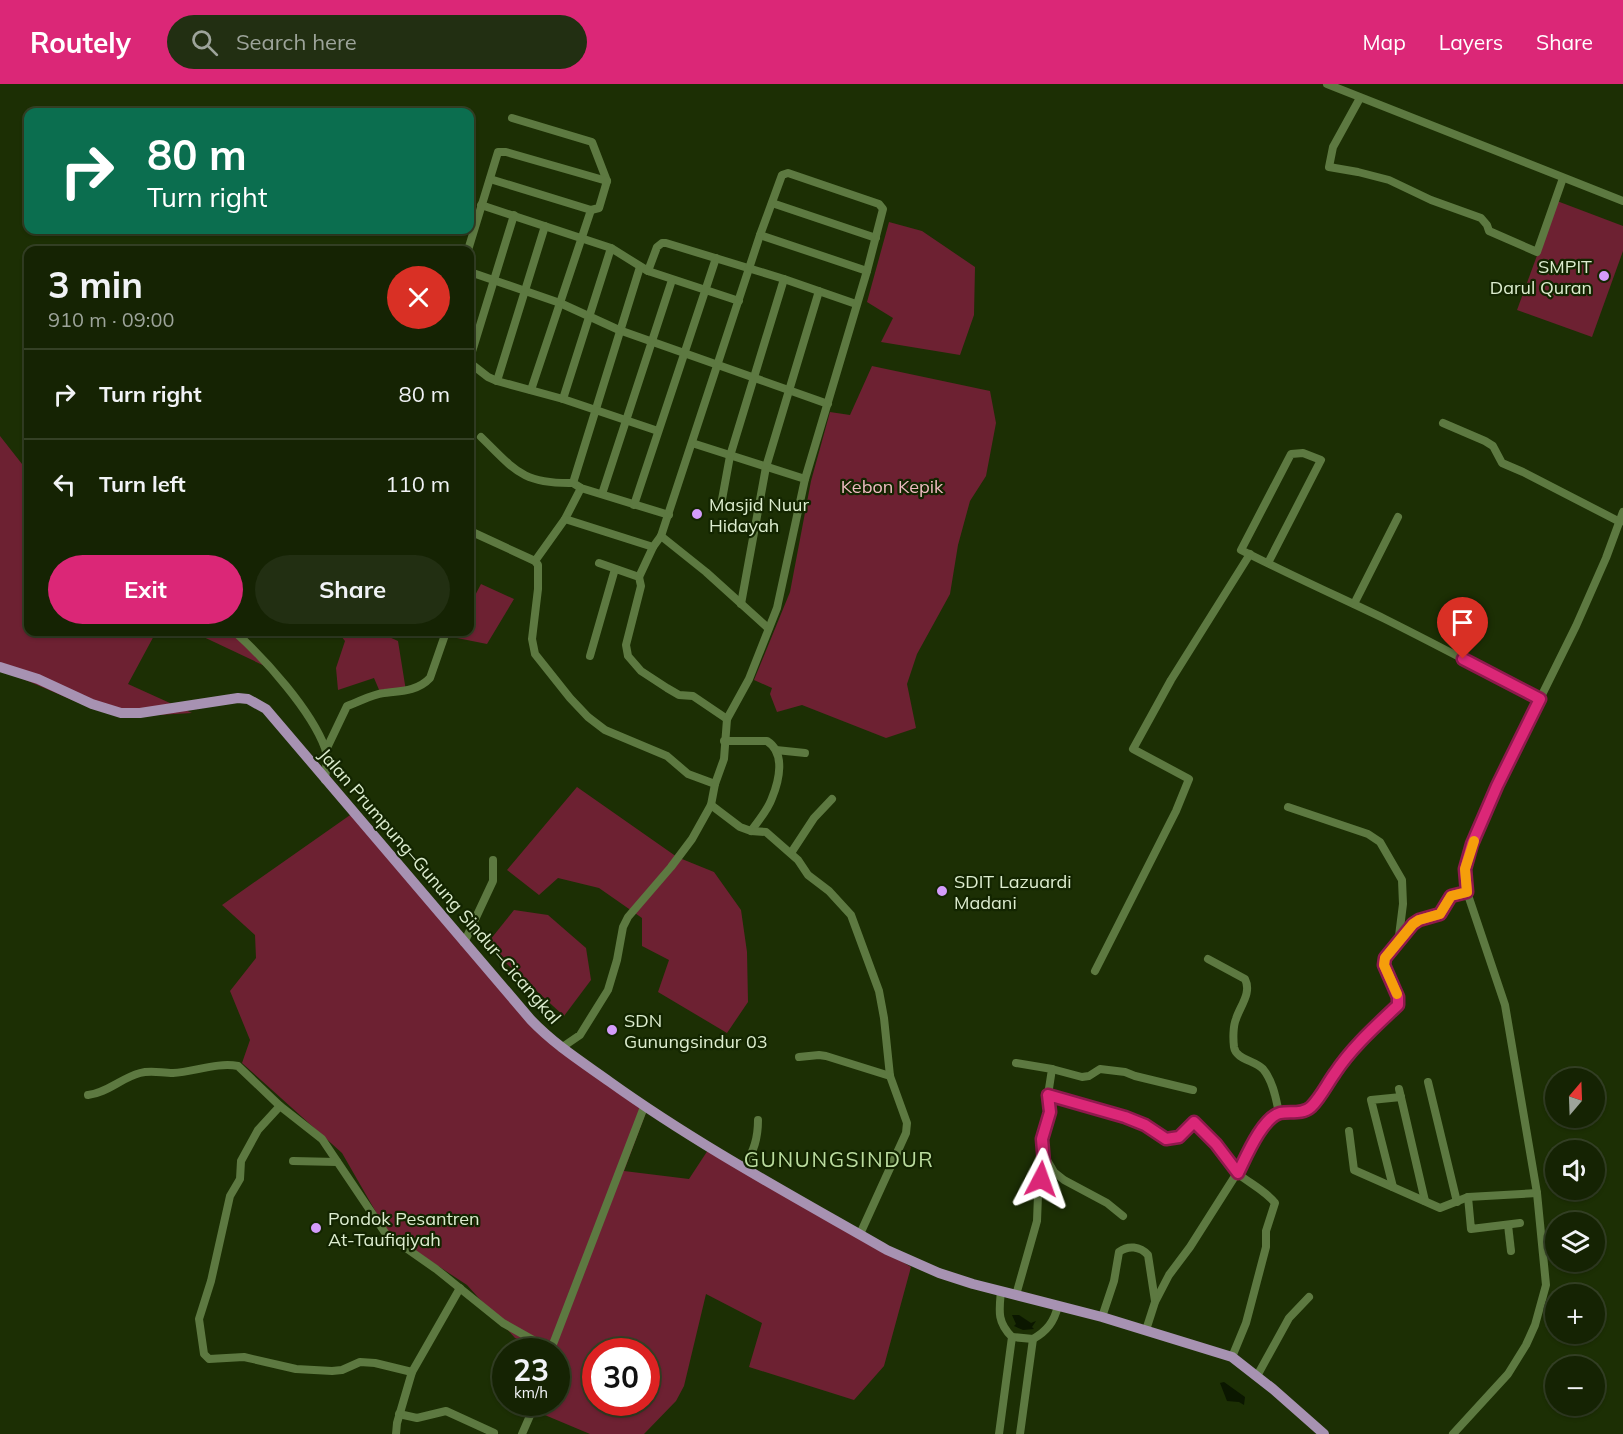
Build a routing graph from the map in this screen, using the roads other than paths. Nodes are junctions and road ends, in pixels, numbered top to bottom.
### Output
1 (1327, 84) edge
2 (1360, 98) junction
3 (512, 118) dead end
4 (490, 178) junction
5 (1563, 178) junction
6 (607, 181) junction
7 (1623, 201) edge
8 (772, 203) junction
9 (481, 205) junction
10 (591, 210) junction
11 (514, 215) junction
12 (546, 226) junction
13 (474, 229) edge
14 (760, 235) junction
15 (583, 237) junction
16 (876, 238) junction
17 (611, 248) junction
18 (716, 258) junction
19 (750, 268) junction
20 (644, 269) junction
21 (867, 271) junction
22 (474, 273) edge
23 (784, 279) junction
24 (494, 280) junction
25 (672, 280) junction
26 (526, 291) junction
27 (705, 291) junction
28 (819, 291) junction
29 (739, 301) junction
30 (560, 303) junction
31 (856, 304) junction
32 (588, 315) junction
33 (619, 330) junction
34 (652, 341) junction
35 (474, 347) edge
36 (686, 353) junction
37 (474, 364) edge
38 (718, 366) junction
39 (754, 379) junction
40 (497, 381) junction
41 (531, 390) junction
42 (790, 392) junction
43 (563, 399) junction
44 (828, 404) junction
45 (594, 410) junction
46 (626, 421) junction
47 (1443, 423) dead end
48 (658, 431) junction
49 (481, 437) dead end
50 (692, 443) junction
51 (730, 456) junction
52 (766, 467) junction
53 (805, 479) junction
54 (577, 485) junction
55 (602, 494) junction
56 (634, 504) junction
57 (721, 505) dead end
58 (1623, 512) edge
59 (669, 515) junction
60 (1398, 518) dead end
61 (565, 519) junction
62 (1620, 522) junction
63 (474, 533) edge
64 (661, 536) junction
65 (653, 547) junction
66 (1250, 554) junction
67 (535, 561) junction
68 (599, 563) dead end
69 (1268, 563) junction
70 (615, 569) junction
71 (639, 577) junction
72 (741, 604) junction
73 (1354, 604) junction
74 (768, 628) junction
75 (239, 636) edge
76 (445, 636) edge
77 (590, 656) dead end
78 (0, 667) edge
79 (1540, 699) junction
80 (727, 719) junction
81 (724, 741) junction
82 (326, 750) junction
83 (776, 750) junction
84 (805, 753) dead end
85 (325, 780) junction
86 (715, 784) junction
87 (832, 799) dead end
88 (711, 805) junction
89 (1288, 807) dead end
90 (751, 831) junction
91 (791, 853) junction
92 (493, 860) dead end
93 (1467, 892) junction
94 (464, 943) junction
95 (1397, 944) junction
96 (1208, 959) dead end
97 (1095, 971) dead end
98 (561, 1048) junction
99 (799, 1057) dead end
100 (1016, 1063) dead end
101 (1052, 1069) junction
102 (890, 1076) junction
103 (1428, 1082) dead end
104 (1193, 1090) dead end
105 (88, 1095) dead end
106 (1048, 1095) junction
107 (280, 1106) junction
108 (644, 1107) junction
109 (1280, 1113) junction
110 (758, 1120) dead end
111 (1349, 1131) dead end
112 (1044, 1155) junction
113 (293, 1161) dead end
114 (338, 1162) junction
115 (744, 1167) junction
116 (1238, 1173) junction
117 (1393, 1187) junction
118 (1537, 1192) junction
119 (1468, 1197) junction
120 (1425, 1201) junction
121 (1457, 1202) junction
122 (1123, 1216) dead end
123 (1520, 1223) dead end
124 (1508, 1225) junction
125 (860, 1234) junction
126 (1511, 1251) dead end
127 (460, 1288) junction
128 (1001, 1291) junction
129 (1016, 1295) junction
130 (1309, 1297) dead end
131 (1155, 1302) junction
132 (1058, 1306) junction
133 (1102, 1317) junction
134 (1146, 1330) junction
135 (1012, 1337) junction
136 (528, 1338) edge
137 (555, 1338) edge
138 (1033, 1339) junction
139 (1232, 1357) junction
140 (412, 1372) junction
141 (1257, 1376) junction
142 (399, 1414) junction
143 (530, 1416) edge
144 (495, 1432) dead end
145 (396, 1434) edge
146 (522, 1434) edge
147 (999, 1434) edge
148 (1020, 1434) edge
149 (1324, 1434) edge
150 (1453, 1434) edge

1 - 2 street
2 - 5 street
2 - 5 street
3 - 6 street
4 - 6 street
4 - 9 street
4 - 10 street
5 - 7 street
6 - 10 street
8 - 14 street
8 - 16 street
8 - 16 street
9 - 11 street
9 - 13 street
10 - 15 street
11 - 12 street
11 - 24 street
12 - 15 street
12 - 26 street
14 - 19 street
14 - 21 street
15 - 17 street
15 - 30 street
16 - 21 street
17 - 20 street
17 - 32 street
18 - 19 street
18 - 20 street
18 - 27 street
19 - 23 street
19 - 29 street
20 - 25 street
20 - 33 street
21 - 31 street
22 - 24 street
23 - 28 street
23 - 39 street
24 - 26 street
24 - 35 street
25 - 27 street
25 - 34 street
26 - 30 street
26 - 40 street
27 - 29 street
27 - 36 street
28 - 31 street
28 - 42 street
29 - 38 street
30 - 32 street
30 - 41 street
31 - 44 street
32 - 33 street
32 - 43 street
33 - 34 street
33 - 45 street
34 - 36 street
34 - 46 street
36 - 38 street
36 - 48 street
37 - 40 street
38 - 39 street
38 - 50 street
39 - 42 street
39 - 51 street
40 - 41 street
41 - 43 street
42 - 44 street
42 - 52 street
43 - 45 street
44 - 53 street
45 - 46 street
45 - 54 street
46 - 48 street
46 - 55 street
47 - 62 street
48 - 56 street
49 - 54 street
50 - 51 street
50 - 59 street
51 - 52 street
51 - 57 street
52 - 53 street
52 - 72 street
53 - 74 street
54 - 55 street
54 - 61 street
55 - 56 street
56 - 59 street
58 - 62 street
59 - 64 street
60 - 73 street
61 - 65 street
61 - 67 street
62 - 79 street
63 - 67 street
64 - 65 street
64 - 72 street
65 - 71 street
66 - 69 street
66 - 69 street
66 - 97 street
67 - 86 street
68 - 70 street
69 - 73 street
70 - 71 street
70 - 77 street
71 - 80 street
72 - 74 street
73 - 79 street
74 - 80 street
75 - 82 street
76 - 82 street
78 - 85 main road, Jalan Prumpung–Gunung Sindur–Cicangkal
79 - 93 street
80 - 81 street
81 - 83 street
81 - 86 street
82 - 85 street
83 - 84 street
83 - 90 street
85 - 94 main road, Jalan Prumpung–Gunung Sindur–Cicangkal
86 - 88 street
87 - 91 street
88 - 90 street
88 - 98 street
89 - 95 street
90 - 91 street
91 - 102 street
92 - 94 street
93 - 95 street
93 - 118 street
94 - 98 main road, Jalan Prumpung–Gunung Sindur–Cicangkal
95 - 109 street
96 - 109 street
98 - 108 main road, Jalan Prumpung–Gunung Sindur–Cicangkal
99 - 102 street
100 - 101 street
101 - 104 street
101 - 106 street
102 - 125 street
103 - 121 street
105 - 107 street
106 - 112 street
106 - 116 street
107 - 114 street
107 - 140 street
108 - 115 main road, Jalan Prumpung–Gunung Sindur–Cicangkal
108 - 137 street
109 - 116 street
110 - 115 street
111 - 117 street
112 - 122 street
112 - 129 street
113 - 114 street
114 - 127 street
115 - 125 main road, Jalan Prumpung–Gunung Sindur–Cicangkal
116 - 131 street
116 - 139 street
117 - 120 street
117 - 120 street
118 - 119 street
118 - 150 street
119 - 121 street
119 - 124 street
120 - 121 street
123 - 124 street
124 - 126 street
125 - 128 main road, Jalan Prumpung–Gunung Sindur–Cicangkal
127 - 136 street
127 - 140 street
128 - 129 main road, Jalan Prumpung–Gunung Sindur–Cicangkal
128 - 135 street
129 - 132 main road, Jalan Prumpung–Gunung Sindur–Cicangkal
130 - 141 street
131 - 133 street
131 - 134 street
132 - 133 main road, Jalan Prumpung–Gunung Sindur–Cicangkal
132 - 138 street
133 - 134 main road, Jalan Prumpung–Gunung Sindur–Cicangkal
134 - 139 main road, Jalan Prumpung–Gunung Sindur–Cicangkal
135 - 138 street
135 - 147 street
138 - 148 street
139 - 141 main road, Jalan Prumpung–Gunung Sindur–Cicangkal
140 - 142 street
141 - 149 main road, Jalan Prumpung–Gunung Sindur–Cicangkal
142 - 144 street
142 - 145 street
143 - 146 street

